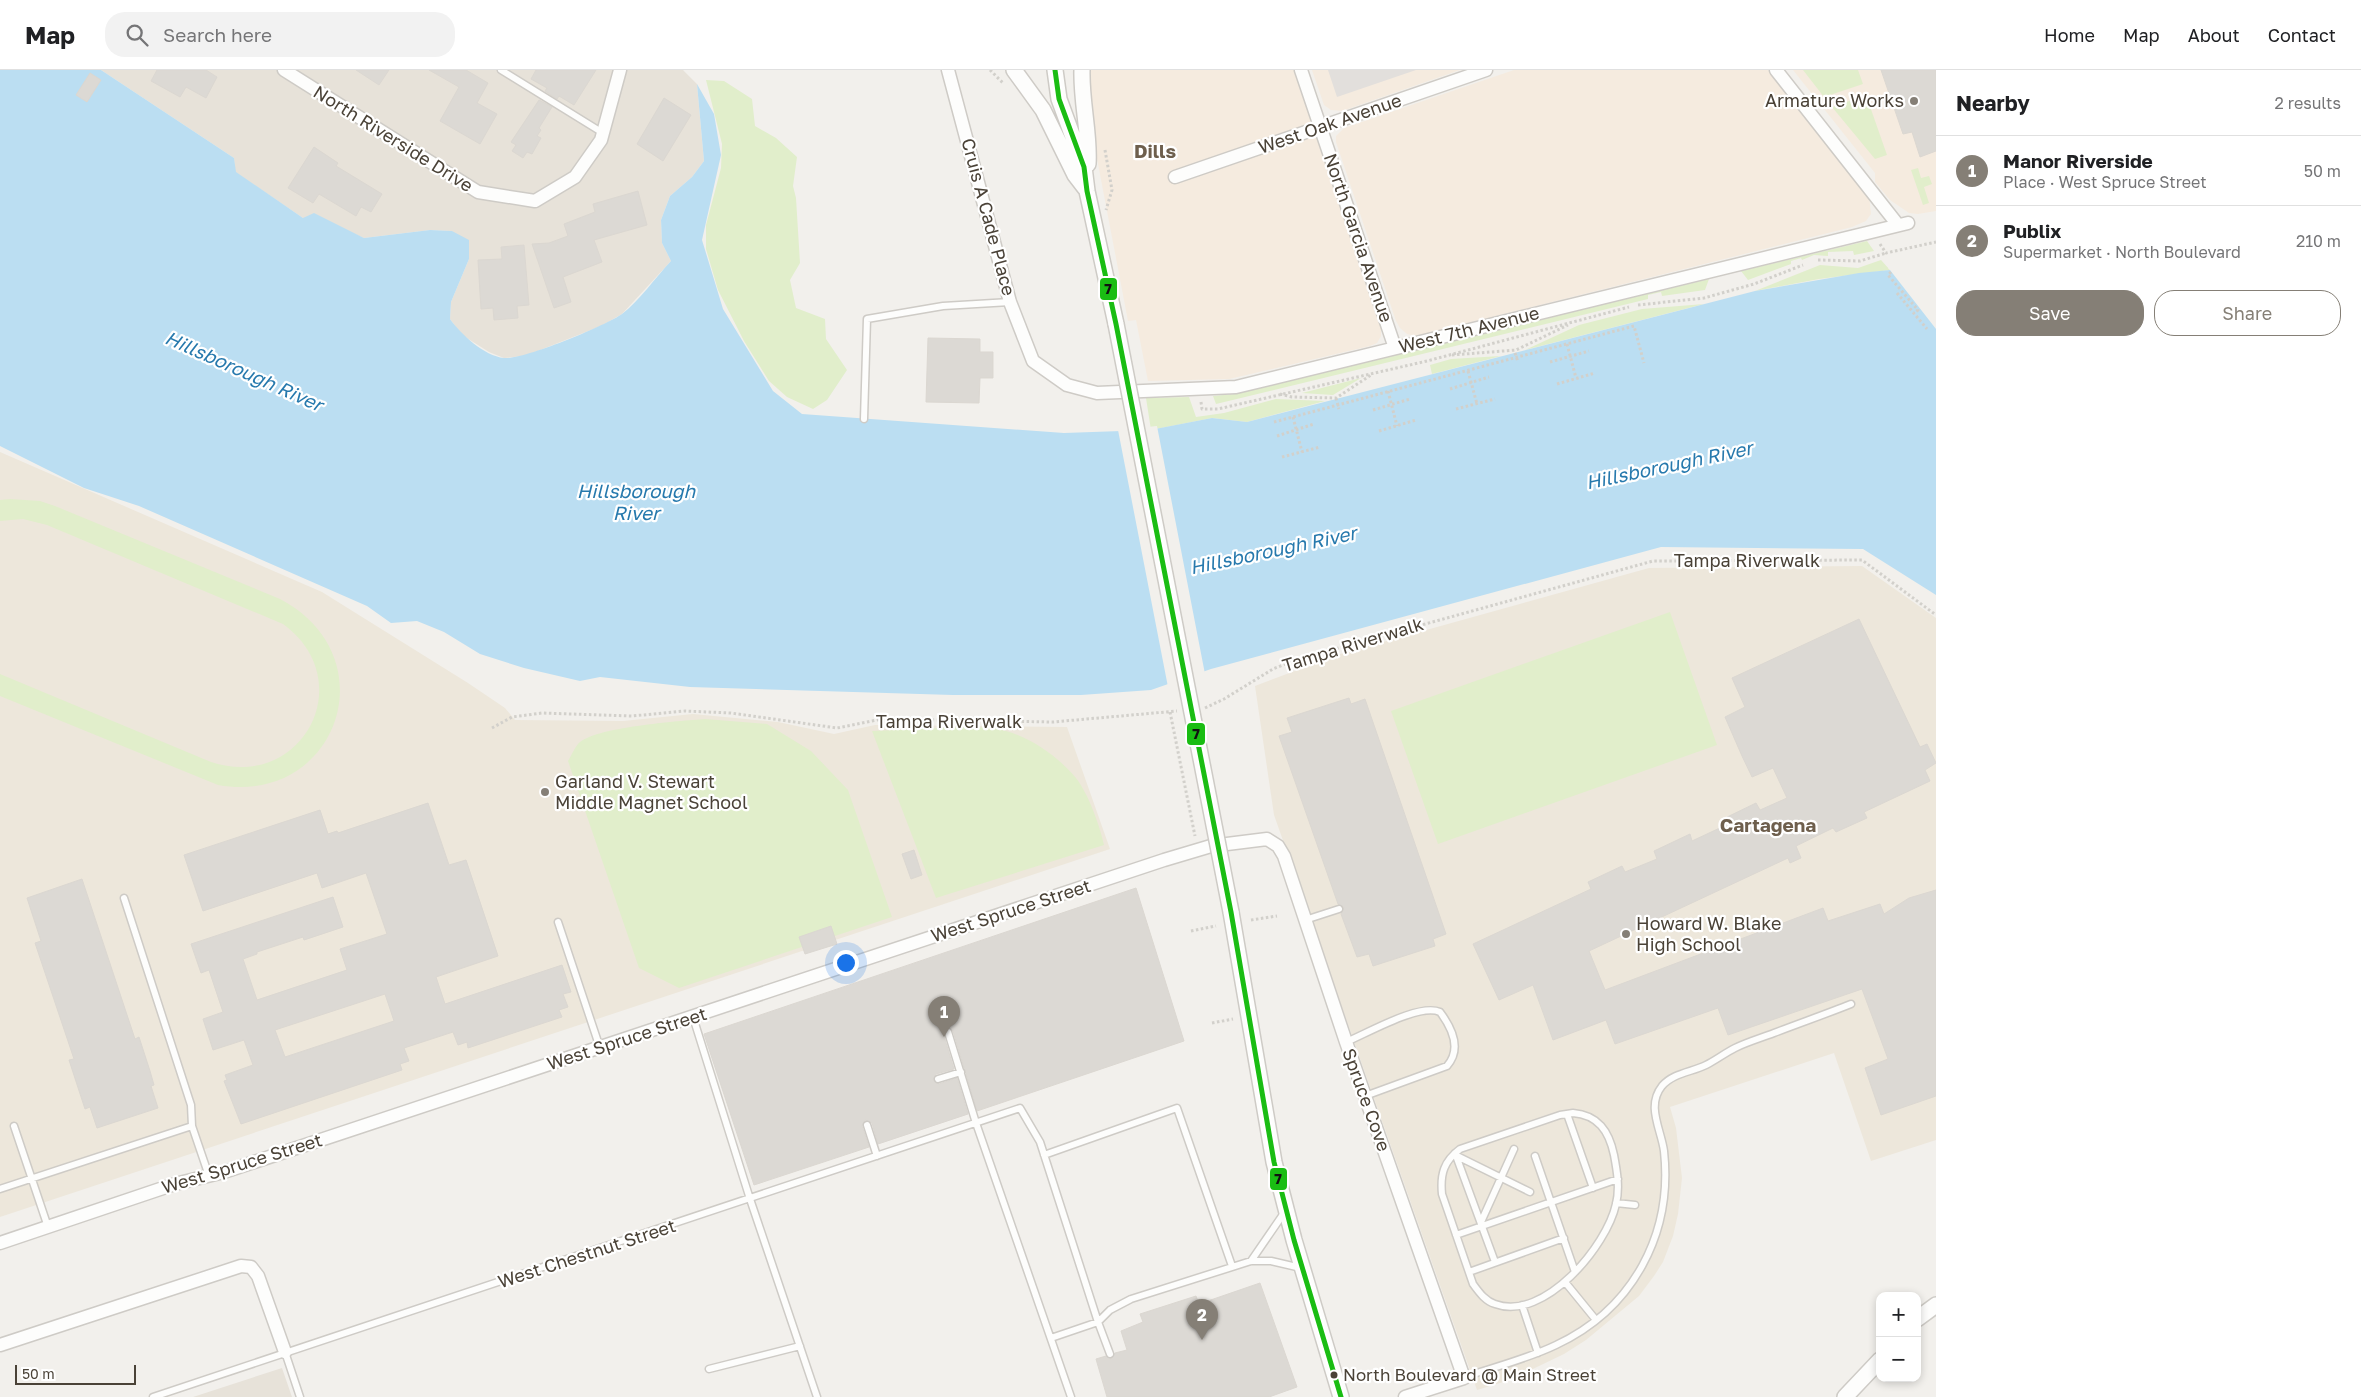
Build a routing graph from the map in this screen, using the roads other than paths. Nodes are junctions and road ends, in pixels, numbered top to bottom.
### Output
1 (284, 70) edge
2 (501, 70) edge
3 (620, 70) edge
4 (948, 70) edge
5 (1014, 70) edge
6 (1055, 70) edge
7 (1082, 70) edge
8 (1301, 70) edge
9 (1486, 70) edge
10 (1776, 70) edge
11 (1320, 127) junction
12 (602, 136) junction
13 (1175, 177) dead end
14 (1087, 191) junction
15 (1010, 302) junction
16 (1395, 348) junction
17 (1033, 361) joint
18 (864, 419) dead end
19 (1255, 839) joint
20 (124, 898) dead end
21 (1339, 909) dead end
22 (1306, 920) junction
23 (558, 922) dead end
24 (1852, 1004) dead end
25 (693, 1017) junction
26 (948, 1032) dead end
27 (1346, 1042) junction
28 (600, 1048) junction
29 (960, 1072) junction
30 (938, 1080) dead end
31 (1365, 1096) junction
32 (1567, 1114) junction
33 (976, 1123) junction
34 (867, 1125) dead end
35 (14, 1126) dead end
36 (192, 1126) junction
37 (1514, 1149) dead end
38 (1456, 1154) junction
39 (1044, 1155) junction
40 (877, 1156) junction
41 (1535, 1156) dead end
42 (210, 1177) junction
43 (1501, 1178) junction
44 (32, 1179) junction
45 (1618, 1179) junction
46 (1592, 1188) junction
47 (0, 1189) edge
48 (1530, 1192) dead end
49 (750, 1200) junction
50 (1551, 1202) junction
51 (1616, 1203) junction
52 (1635, 1205) dead end
53 (1286, 1210) junction
54 (1481, 1224) junction
55 (48, 1227) junction
56 (1456, 1235) junction
57 (1564, 1238) junction
58 (0, 1243) edge
59 (1251, 1261) junction
60 (1495, 1262) junction
61 (1232, 1266) junction
62 (1303, 1269) junction
63 (1469, 1272) junction
64 (1575, 1272) junction
65 (1565, 1282) junction
66 (1522, 1305) junction
67 (1936, 1305) edge
68 (1921, 1315) edge
69 (1596, 1320) junction
70 (1098, 1322) junction
71 (1051, 1338) junction
72 (0, 1345) edge
73 (800, 1346) junction
74 (285, 1352) junction
75 (1538, 1353) junction
76 (1110, 1354) dead end
77 (1876, 1364) edge
78 (709, 1368) dead end
79 (1464, 1378) junction
80 (153, 1397) edge
81 (300, 1397) edge
82 (817, 1397) edge
83 (1071, 1397) edge
84 (1340, 1397) edge
85 (1405, 1397) edge
86 (1845, 1397) edge

1 - 12 street, North Riverside Drive
2 - 12 lane
3 - 12 street
4 - 15 street, Cruis A Cade Place
5 - 14 street
6 - 14 street
7 - 14 street
8 - 11 street, North Garcia Avenue
9 - 11 street, West Oak Avenue
10 - 16 street, West 7th Avenue
11 - 13 street, West Oak Avenue
11 - 16 street, North Garcia Avenue
14 - 53 street, bridge
15 - 17 street, Cruis A Cade Place
15 - 18 lane
16 - 17 street, West 7th Avenue
19 - 22 street, Spruce Cove
19 - 25 street, West Spruce Street
20 - 36 lane
21 - 22 lane
22 - 27 street, Spruce Cove
23 - 28 lane
24 - 69 lane
25 - 28 street, West Spruce Street
25 - 49 lane
26 - 29 lane
27 - 31 street, Spruce Cove
27 - 31 lane
28 - 42 street, West Spruce Street
29 - 30 lane
29 - 33 lane
31 - 79 street, Spruce Cove
32 - 38 lane
32 - 45 lane
32 - 46 lane
33 - 39 lane, West Chestnut Street
33 - 40 lane, West Chestnut Street
33 - 71 lane
34 - 40 lane
35 - 44 lane
36 - 42 lane
36 - 44 lane
37 - 43 lane
38 - 43 lane
38 - 54 lane
38 - 56 lane
39 - 61 lane
39 - 70 lane
40 - 49 lane, West Chestnut Street
41 - 50 lane
42 - 55 street, West Spruce Street
43 - 48 lane
43 - 54 lane
44 - 47 lane
44 - 55 lane
45 - 46 lane
45 - 51 lane
46 - 50 lane
49 - 73 lane
49 - 74 lane, West Chestnut Street
50 - 54 lane
50 - 57 lane
51 - 52 lane
51 - 64 lane
53 - 59 lane
53 - 62 street
54 - 56 lane
54 - 60 lane
55 - 58 street, West Spruce Street
56 - 63 lane
57 - 60 lane
57 - 64 lane
59 - 61 lane
59 - 62 lane
60 - 63 lane
61 - 70 lane
62 - 84 street
63 - 66 lane
64 - 65 lane
65 - 66 lane
65 - 69 lane
66 - 75 lane
67 - 68 street
69 - 75 lane
70 - 71 lane
70 - 76 lane
71 - 83 lane
72 - 74 street
73 - 78 lane
73 - 82 lane
74 - 80 lane, West Chestnut Street
74 - 81 lane
75 - 79 lane
77 - 86 street
79 - 85 street

